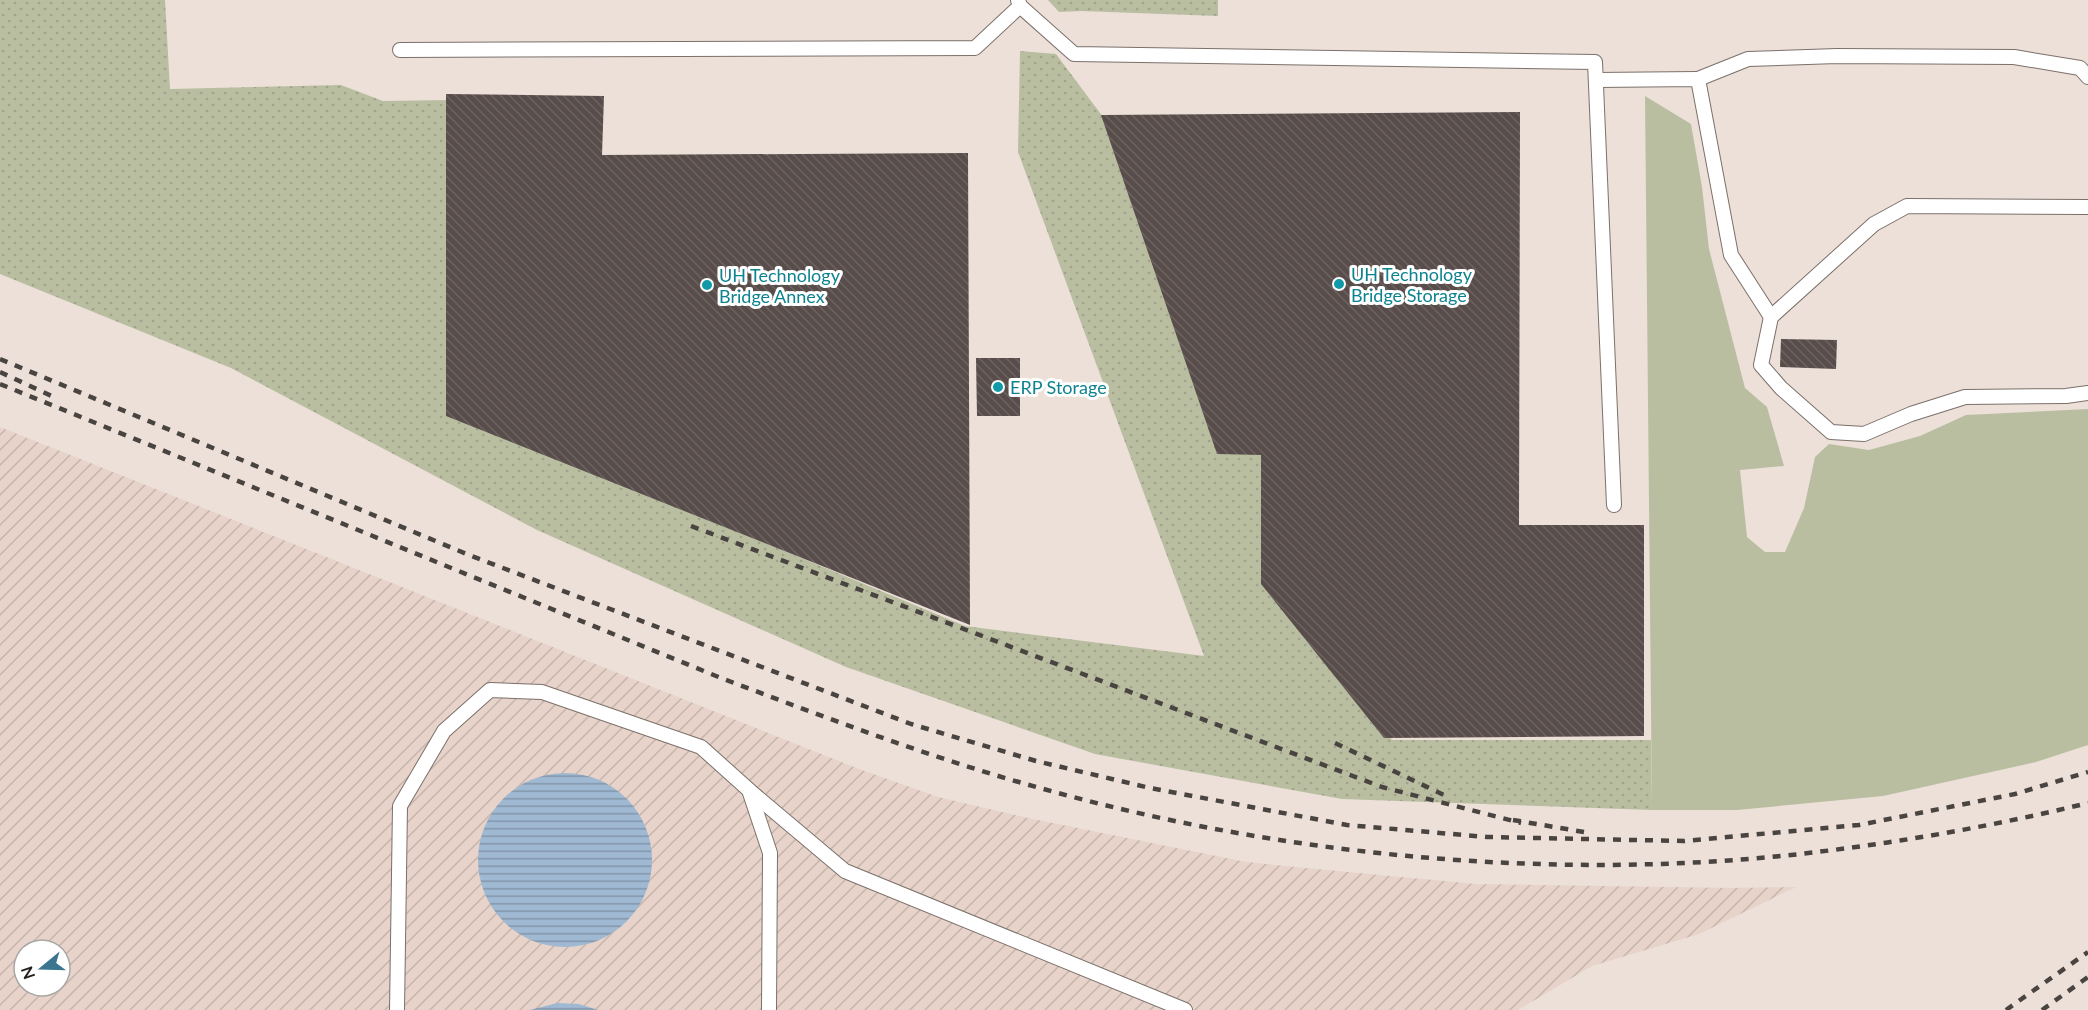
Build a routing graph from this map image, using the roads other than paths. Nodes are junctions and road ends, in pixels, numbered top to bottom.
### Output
1 (1019, 3) edge
2 (400, 50) dead end
3 (2088, 77) edge
4 (1698, 79) junction
5 (1596, 80) junction
6 (2088, 207) edge
7 (1771, 317) junction
8 (2088, 393) edge
9 (1614, 505) dead end
10 (749, 790) junction
11 (398, 1010) edge
12 (769, 1010) edge
13 (1185, 1010) edge

1 - 2 lane
1 - 5 lane
3 - 4 lane
4 - 5 lane
4 - 7 lane
5 - 9 lane
6 - 7 lane
7 - 8 lane
10 - 11 lane
10 - 12 lane
10 - 13 lane

